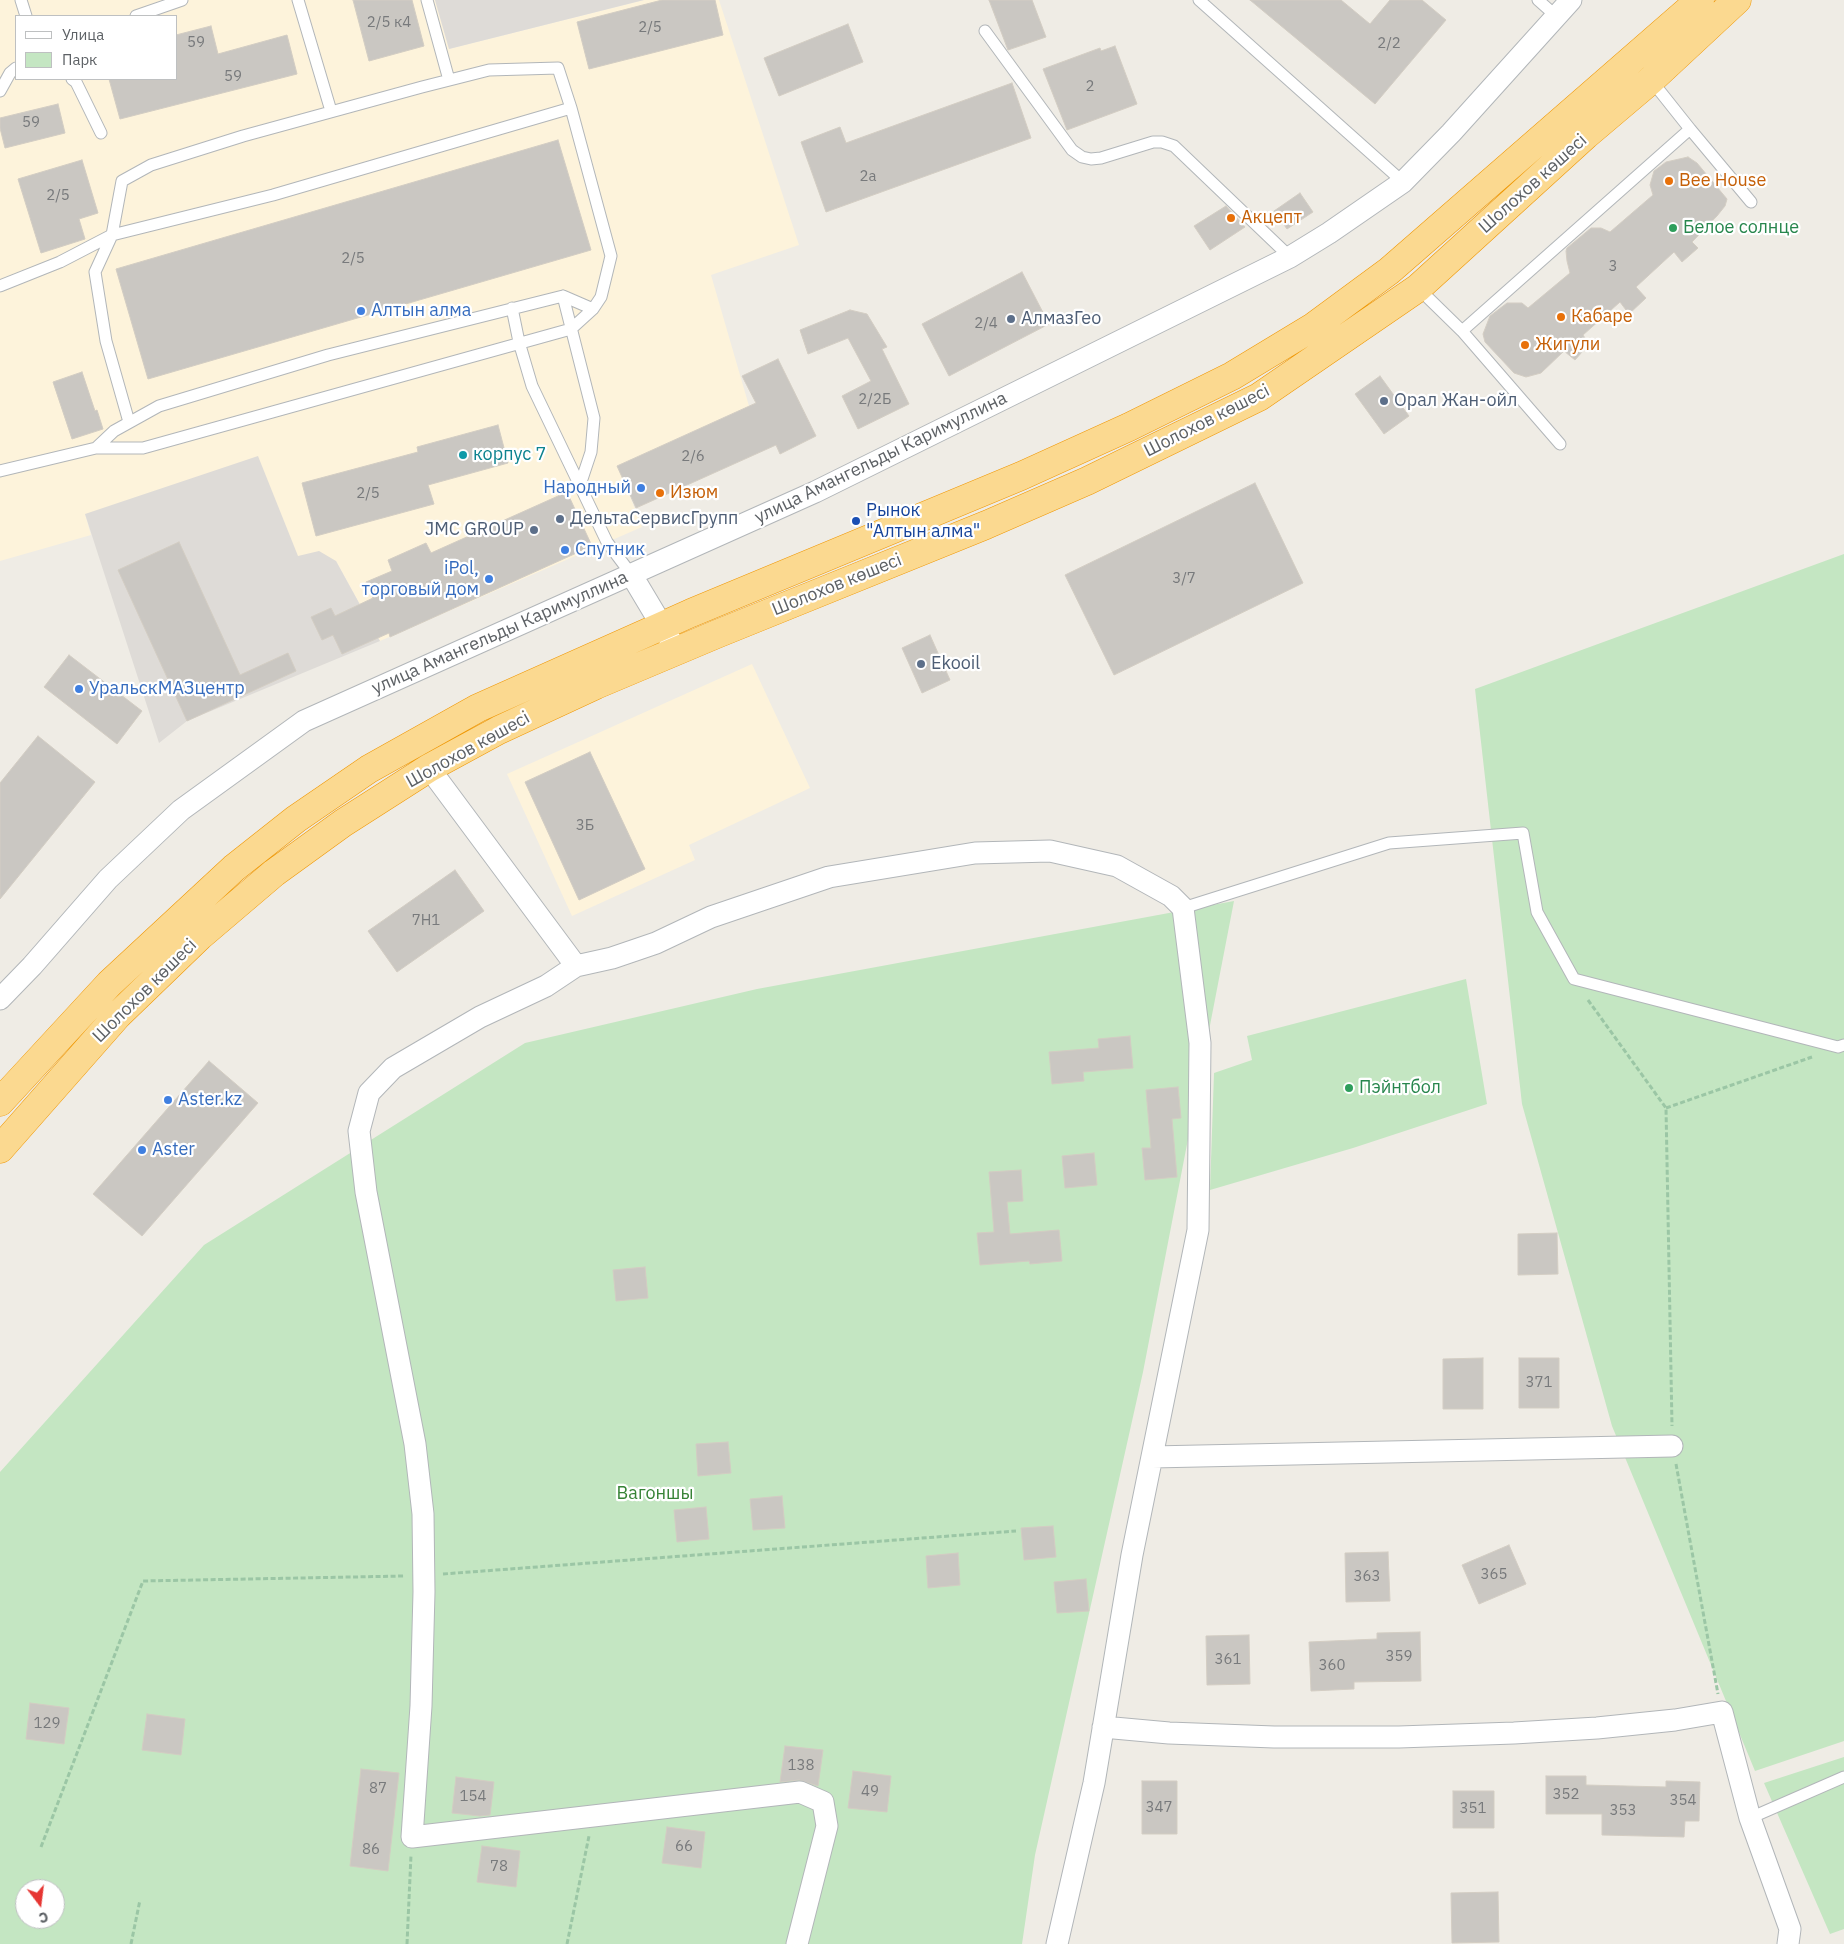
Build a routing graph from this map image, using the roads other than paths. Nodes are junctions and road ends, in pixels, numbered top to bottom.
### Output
1 (21, 0) edge
2 (182, 0) edge
3 (298, 0) edge
4 (427, 0) edge
5 (1199, 0) edge
6 (1538, 0) edge
7 (1571, 0) edge
8 (1700, 0) edge
9 (1737, 0) edge
10 (170, 2) edge
11 (26, 15) edge
12 (138, 15) edge
13 (1556, 16) junction
14 (985, 31) dead end
15 (15, 69) edge
16 (73, 80) edge
17 (450, 80) junction
18 (1651, 80) junction
19 (0, 91) edge
20 (571, 108) junction
21 (331, 111) junction
22 (1690, 129) junction
23 (102, 133) dead end
24 (1402, 182) junction
25 (1751, 202) dead end
26 (112, 235) junction
27 (1290, 256) junction
28 (0, 286) edge
29 (1418, 288) junction
30 (563, 296) junction
31 (512, 308) junction
32 (592, 309) junction
33 (570, 329) junction
34 (1462, 331) junction
35 (519, 342) junction
36 (129, 422) junction
37 (1560, 444) dead end
38 (96, 448) junction
39 (0, 471) edge
40 (580, 485) junction
41 (631, 574) junction
42 (661, 626) junction
43 (677, 651) junction
44 (429, 768) junction
45 (1183, 908) junction
46 (576, 966) junction
47 (0, 999) edge
48 (1842, 1049) edge
49 (0, 1102) edge
50 (0, 1149) edge
51 (1672, 1446) road end
52 (1152, 1457) junction
53 (1103, 1727) junction
54 (1844, 1778) edge
55 (1750, 1818) junction
56 (797, 1944) edge
57 (1057, 1944) edge
58 (1788, 1944) edge

1 - 11 lane
2 - 10 lane
3 - 21 lane
4 - 17 lane
5 - 24 lane
6 - 13 lane
7 - 13 street, улица Амангельды Каримуллина
8 - 42 highway, Шолохов көшесі
9 - 18 highway, Шолохов көшесі
10 - 12 lane
13 - 24 street, улица Амангельды Каримуллина
14 - 27 lane
15 - 19 lane
16 - 23 lane
17 - 20 lane
17 - 21 lane
18 - 22 lane
18 - 29 highway, Шолохов көшесі
20 - 26 lane
20 - 32 lane
21 - 26 lane
22 - 25 lane
22 - 34 lane
24 - 27 street, улица Амангельды Каримуллина
26 - 28 lane
26 - 36 lane
27 - 41 street, улица Амангельды Каримуллина
29 - 34 lane
29 - 43 highway, Шолохов көшесі
30 - 31 lane
30 - 32 lane
30 - 33 lane
31 - 35 lane
31 - 36 lane
32 - 33 lane
33 - 35 lane
33 - 40 lane
34 - 37 lane
35 - 38 lane
35 - 40 lane
36 - 38 lane
38 - 39 lane
40 - 41 lane
41 - 42 street
41 - 47 street, улица Амангельды Каримуллина
42 - 43 street
42 - 49 highway, Шолохов көшесі
43 - 44 highway, Шолохов көшесі
44 - 46 street
44 - 50 highway, Шолохов көшесі
45 - 46 street
45 - 48 lane
45 - 52 street
46 - 56 street
51 - 52 street
52 - 53 street
53 - 55 street
53 - 57 street
54 - 55 lane
55 - 58 street

